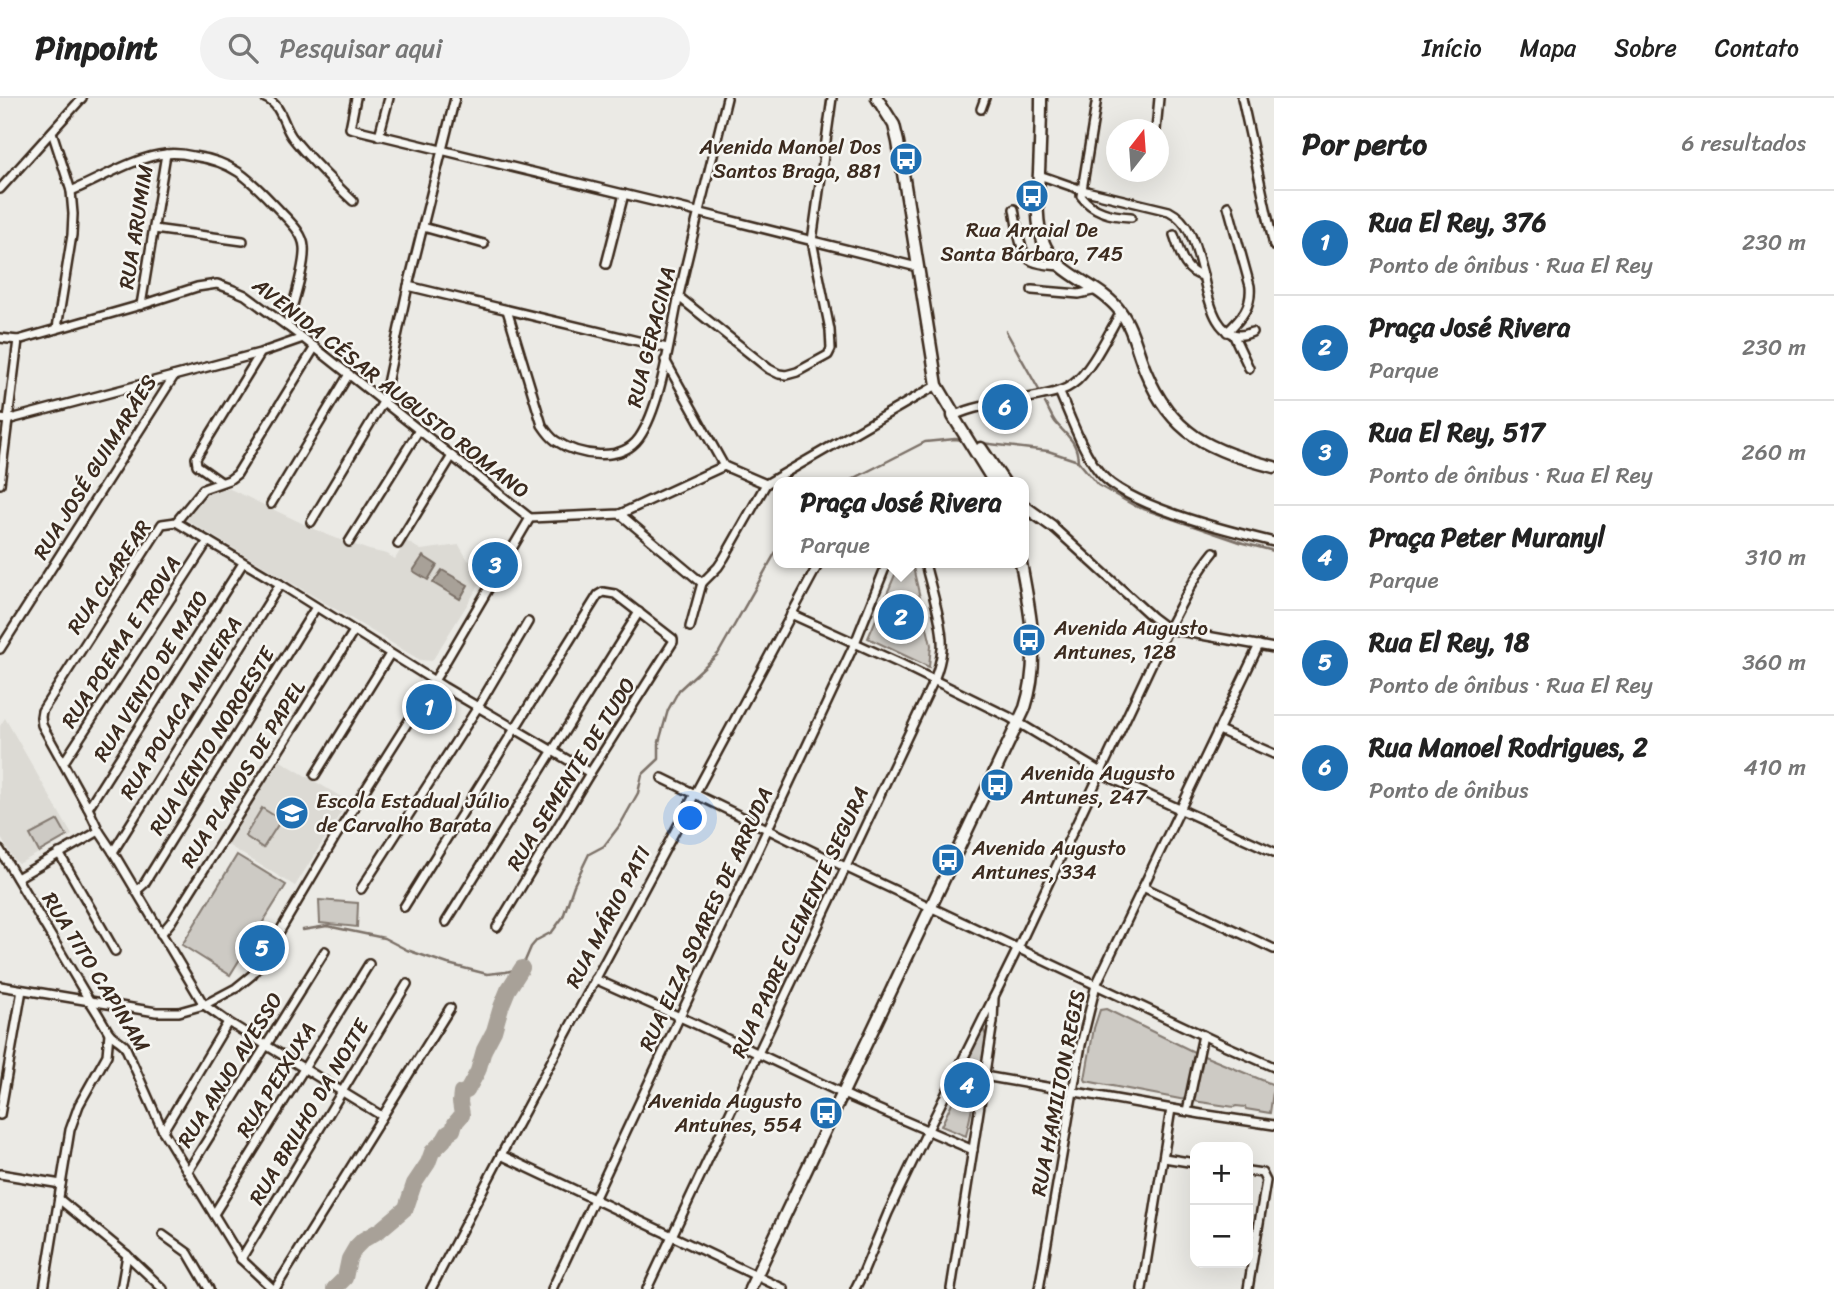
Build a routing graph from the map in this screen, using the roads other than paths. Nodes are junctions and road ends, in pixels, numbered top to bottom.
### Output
1 (82, 98) edge
2 (265, 98) edge
3 (356, 98) edge
4 (389, 98) edge
5 (455, 98) edge
6 (727, 98) edge
7 (830, 98) edge
8 (877, 98) edge
9 (985, 98) edge
10 (1041, 98) edge
11 (1097, 98) edge
12 (1159, 98) edge
13 (1242, 98) edge
14 (981, 110) dead end
15 (1157, 119) edge
16 (52, 132) junction
17 (379, 136) junction
18 (442, 151) junction
19 (166, 154) junction
20 (1039, 175) junction
21 (0, 189) edge
22 (71, 191) junction
23 (1082, 191) junction
24 (624, 194) junction
25 (353, 201) dead end
26 (1228, 206) dead end
27 (1014, 209) dead end
28 (699, 212) junction
29 (1131, 217) dead end
30 (423, 227) junction
31 (154, 229) junction
32 (1174, 235) dead end
33 (243, 241) dead end
34 (812, 241) junction
35 (484, 244) dead end
36 (1274, 246) edge
37 (606, 264) dead end
38 (1061, 266) junction
39 (917, 267) junction
40 (1203, 275) junction
41 (408, 286) junction
42 (1032, 290) dead end
43 (1097, 290) junction
44 (679, 297) junction
45 (141, 305) junction
46 (508, 310) junction
47 (1121, 312) junction
48 (287, 326) junction
49 (57, 328) junction
50 (1252, 332) dead end
51 (1230, 333) junction
52 (0, 338) edge
53 (303, 338) junction
54 (18, 340) junction
55 (314, 347) junction
56 (667, 348) junction
57 (260, 353) junction
58 (665, 359) junction
59 (1249, 368) dead end
60 (349, 374) junction
61 (174, 376) junction
62 (937, 385) junction
63 (1059, 391) junction
64 (383, 402) junction
65 (954, 414) junction
66 (4, 419) edge
67 (419, 430) junction
68 (981, 454) junction
69 (452, 456) junction
70 (724, 466) junction
71 (1273, 466) edge
72 (778, 477) edge
73 (992, 477) edge
74 (1000, 477) edge
75 (773, 480) edge
76 (221, 482) junction
77 (0, 484) edge
78 (766, 484) junction
79 (271, 504) dead end
80 (1029, 508) edge
81 (620, 514) junction
82 (530, 518) junction
83 (176, 522) junction
84 (311, 522) dead end
85 (1052, 526) joint
86 (208, 541) junction
87 (349, 542) dead end
88 (1274, 542) edge
89 (398, 544) dead end
90 (1214, 552) dead end
91 (243, 563) junction
92 (816, 568) edge
93 (885, 568) edge
94 (926, 568) edge
95 (1022, 568) edge
96 (702, 583) junction
97 (280, 584) junction
98 (316, 607) junction
99 (639, 612) junction
100 (791, 614) junction
101 (528, 622) dead end
102 (690, 627) dead end
103 (1168, 629) junction
104 (354, 631) junction
105 (855, 643) junction
106 (1259, 645) junction
107 (1274, 648) edge
108 (0, 649) edge
109 (390, 654) junction
110 (934, 680) junction
111 (434, 681) junction
112 (478, 707) junction
113 (1019, 723) junction
114 (516, 729) junction
115 (1219, 730) junction
116 (552, 751) junction
117 (1274, 754) edge
118 (64, 762) junction
119 (1100, 772) junction
120 (590, 773) junction
121 (316, 775) dead end
122 (662, 778) dead end
123 (694, 794) junction
124 (88, 808) junction
125 (1180, 809) junction
126 (767, 830) junction
127 (99, 831) junction
128 (0, 849) edge
129 (113, 852) junction
130 (1274, 852) edge
131 (60, 853) junction
132 (846, 867) junction
133 (17, 878) junction
134 (1143, 887) junction
135 (361, 889) dead end
136 (136, 891) junction
137 (404, 907) dead end
138 (930, 907) junction
139 (446, 922) dead end
140 (498, 927) dead end
141 (161, 934) junction
142 (1018, 948) junction
143 (1274, 949) edge
144 (116, 951) dead end
145 (325, 951) dead end
146 (369, 964) dead end
147 (595, 979) junction
148 (407, 984) dead end
149 (1097, 985) junction
150 (0, 986) edge
151 (22, 990) junction
152 (994, 993) junction
153 (89, 1000) junction
154 (204, 1005) junction
155 (450, 1008) dead end
156 (679, 1017) junction
157 (228, 1021) junction
158 (109, 1034) junction
159 (1203, 1035) junction
160 (266, 1045) junction
161 (757, 1054) junction
162 (1274, 1067) edge
163 (304, 1068) junction
164 (984, 1076) junction
165 (342, 1091) junction
166 (1072, 1091) junction
167 (841, 1093) junction
168 (1171, 1109) junction
169 (1187, 1111) junction
170 (0, 1115) edge
171 (382, 1116) junction
172 (1274, 1125) edge
173 (928, 1130) junction
174 (163, 1131) junction
175 (973, 1150) junction
176 (500, 1155) junction
177 (1164, 1158) junction
178 (1190, 1162) edge
179 (188, 1171) junction
180 (1253, 1172) edge
181 (0, 1174) edge
182 (61, 1184) junction
183 (593, 1198) junction
184 (59, 1199) junction
185 (214, 1214) junction
186 (163, 1235) dead end
187 (672, 1236) junction
188 (127, 1255) junction
189 (241, 1259) junction
190 (863, 1273) junction
191 (755, 1276) junction
192 (433, 1288) edge
193 (44, 1289) edge
194 (121, 1289) edge
195 (163, 1289) edge
196 (209, 1289) edge
197 (274, 1289) edge
198 (552, 1289) edge
199 (648, 1289) edge
200 (750, 1289) edge
201 (784, 1289) edge
202 (855, 1289) edge
203 (861, 1289) edge
204 (951, 1289) edge
205 (1039, 1289) edge
206 (1142, 1289) edge
207 (1248, 1289) edge

1 - 16 street
2 - 25 street
3 - 17 street
4 - 17 street
5 - 18 street
6 - 28 street, RUA GERACINA
7 - 34 street
8 - 39 street
9 - 14 street
10 - 20 street
11 - 23 street
12 - 15 street
13 - 36 street
16 - 21 street
16 - 22 street
17 - 18 street
18 - 24 street
18 - 30 street
19 - 22 street
19 - 31 street, RUA ARUMIM
19 - 48 street
20 - 23 street
20 - 38 street
22 - 49 street
23 - 29 street
23 - 40 street
24 - 28 street
24 - 37 street
26 - 51 street
27 - 38 street
28 - 34 street
28 - 44 street, RUA GERACINA
30 - 35 street
30 - 41 street
31 - 33 street
31 - 45 street, RUA ARUMIM
32 - 40 street
34 - 39 street
34 - 44 street
38 - 43 street
39 - 62 street
40 - 51 street
41 - 46 street
41 - 64 street
42 - 43 street
43 - 47 street
44 - 56 street, RUA GERACINA
45 - 48 street, AVENIDA CÉSAR AUGUSTO ROMANO
45 - 49 street, AVENIDA CÉSAR AUGUSTO ROMANO
46 - 56 street
46 - 58 street, RUA GERACINA
47 - 63 street
47 - 71 street
48 - 53 street, AVENIDA CÉSAR AUGUSTO ROMANO
49 - 54 street, AVENIDA CÉSAR AUGUSTO ROMANO
50 - 51 street
51 - 59 street
52 - 54 street, AVENIDA CÉSAR AUGUSTO ROMANO
53 - 55 street, AVENIDA CÉSAR AUGUSTO ROMANO
53 - 57 street
54 - 66 street
55 - 60 street, AVENIDA CÉSAR AUGUSTO ROMANO
55 - 76 street
56 - 58 street, RUA GERACINA
57 - 61 street
57 - 76 street
58 - 70 street
60 - 64 street, AVENIDA CÉSAR AUGUSTO ROMANO
60 - 79 street
61 - 66 street
61 - 108 street, RUA JOSÉ GUIMARÃES
62 - 65 street
62 - 72 street
63 - 65 street
63 - 88 street
64 - 67 street, AVENIDA CÉSAR AUGUSTO ROMANO
64 - 84 street
65 - 68 street
66 - 77 street
67 - 69 street, AVENIDA CÉSAR AUGUSTO ROMANO
67 - 87 street
68 - 73 street
68 - 74 street
69 - 82 street, AVENIDA CÉSAR AUGUSTO ROMANO
69 - 89 street
70 - 78 street
70 - 81 street, AVENIDA CÉSAR AUGUSTO ROMANO
75 - 78 street
76 - 83 street
78 - 96 street
80 - 85 street
81 - 82 street, AVENIDA CÉSAR AUGUSTO ROMANO
81 - 96 street
82 - 111 street
83 - 86 street, RUA CLAREAR
83 - 118 street, RUA CLAREAR
85 - 103 street
86 - 91 street, RUA CLAREAR
86 - 118 street, RUA POEMA E TROVA
90 - 103 street
91 - 97 street, RUA CLAREAR
91 - 124 street, RUA VENTO DE MAIO
92 - 100 street, RUA MÁRIO PATI
93 - 105 street, RUA ELZA SOARES DE ARRUDA
94 - 110 street, RUA PADRE CLEMENTE SEGURA
95 - 113 street
96 - 102 street
97 - 98 street, RUA CLAREAR
97 - 129 street, RUA POLACA MINEIRA
98 - 104 street, RUA CLAREAR
98 - 136 street, RUA VENTO NOROESTE
99 - 114 street
99 - 116 street
99 - 120 street, RUA SEMENTE DE TUDO
100 - 105 street
100 - 123 street, RUA MÁRIO PATI
101 - 112 street
103 - 106 street
103 - 119 street
104 - 109 street, RUA CLAREAR
104 - 141 street, RUA PLANOS DE PAPEL
105 - 110 street
105 - 126 street, RUA ELZA SOARES DE ARRUDA
106 - 107 street
106 - 115 street, RUA HAMILTON REGIS
109 - 111 street, RUA CLAREAR
109 - 121 street
110 - 113 street
110 - 132 street, RUA PADRE CLEMENTE SEGURA
111 - 112 street, RUA CLAREAR
111 - 154 street
112 - 114 street, RUA CLAREAR
112 - 135 street
113 - 119 street
113 - 138 street
114 - 116 street, RUA CLAREAR
114 - 137 street
115 - 117 street
115 - 125 street, RUA HAMILTON REGIS
116 - 120 street, RUA CLAREAR
116 - 139 street
118 - 124 street, RUA CLAREAR
119 - 125 street
119 - 142 street
120 - 140 street, RUA SEMENTE DE TUDO
122 - 123 street
123 - 126 street
123 - 147 street, RUA MÁRIO PATI
124 - 127 street, RUA CLAREAR
125 - 130 street
125 - 134 street, RUA HAMILTON REGIS
126 - 132 street
126 - 156 street, RUA ELZA SOARES DE ARRUDA
127 - 129 street, RUA CLAREAR
127 - 131 street
128 - 133 street, RUA TITO CAPINAM
129 - 136 street, RUA CLAREAR
131 - 133 street
131 - 144 street
132 - 138 street
132 - 161 street, RUA PADRE CLEMENTE SEGURA
133 - 153 street, RUA TITO CAPINAM
134 - 143 street
134 - 149 street, RUA HAMILTON REGIS
136 - 141 street, RUA CLAREAR
138 - 142 street
138 - 167 street
141 - 154 street, RUA CLAREAR
142 - 149 street
142 - 152 street
145 - 160 street, RUA ANJO AVESSO
146 - 163 street, RUA PEIXUXA
147 - 156 street
147 - 176 street, RUA MÁRIO PATI
148 - 165 street, RUA BRILHO DA NOITE
149 - 159 street
149 - 166 street, RUA HAMILTON REGIS
150 - 151 street
151 - 153 street
151 - 170 street
152 - 164 street
152 - 173 street
153 - 154 street
153 - 158 street, RUA TITO CAPINAM
154 - 157 street
155 - 171 street
156 - 161 street
156 - 183 street, RUA ELZA SOARES DE ARRUDA
157 - 160 street
157 - 174 street
158 - 174 street, RUA TITO CAPINAM
158 - 182 street
159 - 162 street
159 - 169 street
160 - 163 street
160 - 179 street, RUA ANJO AVESSO
161 - 167 street
161 - 187 street, RUA PADRE CLEMENTE SEGURA
163 - 165 street
163 - 185 street, RUA PEIXUXA
164 - 166 street
164 - 175 street
165 - 171 street
165 - 189 street, RUA BRILHO DA NOITE
166 - 168 street
166 - 205 street, RUA HAMILTON REGIS
167 - 173 street
167 - 191 street
168 - 169 street
168 - 177 street
169 - 172 street
171 - 197 street
173 - 175 street
173 - 190 street
174 - 179 street, RUA TITO CAPINAM
175 - 204 street
176 - 183 street
176 - 192 street, RUA MÁRIO PATI
177 - 178 street
177 - 206 street
179 - 185 street, RUA TITO CAPINAM
180 - 207 street
181 - 182 street
182 - 184 street
183 - 187 street
183 - 198 street, RUA ELZA SOARES DE ARRUDA
184 - 188 street
184 - 193 street
185 - 189 street, RUA TITO CAPINAM
186 - 196 street
187 - 191 street
187 - 199 street, RUA PADRE CLEMENTE SEGURA
188 - 194 street
188 - 195 street
189 - 197 street, RUA TITO CAPINAM
190 - 202 street
190 - 203 street
191 - 200 street
191 - 201 street

